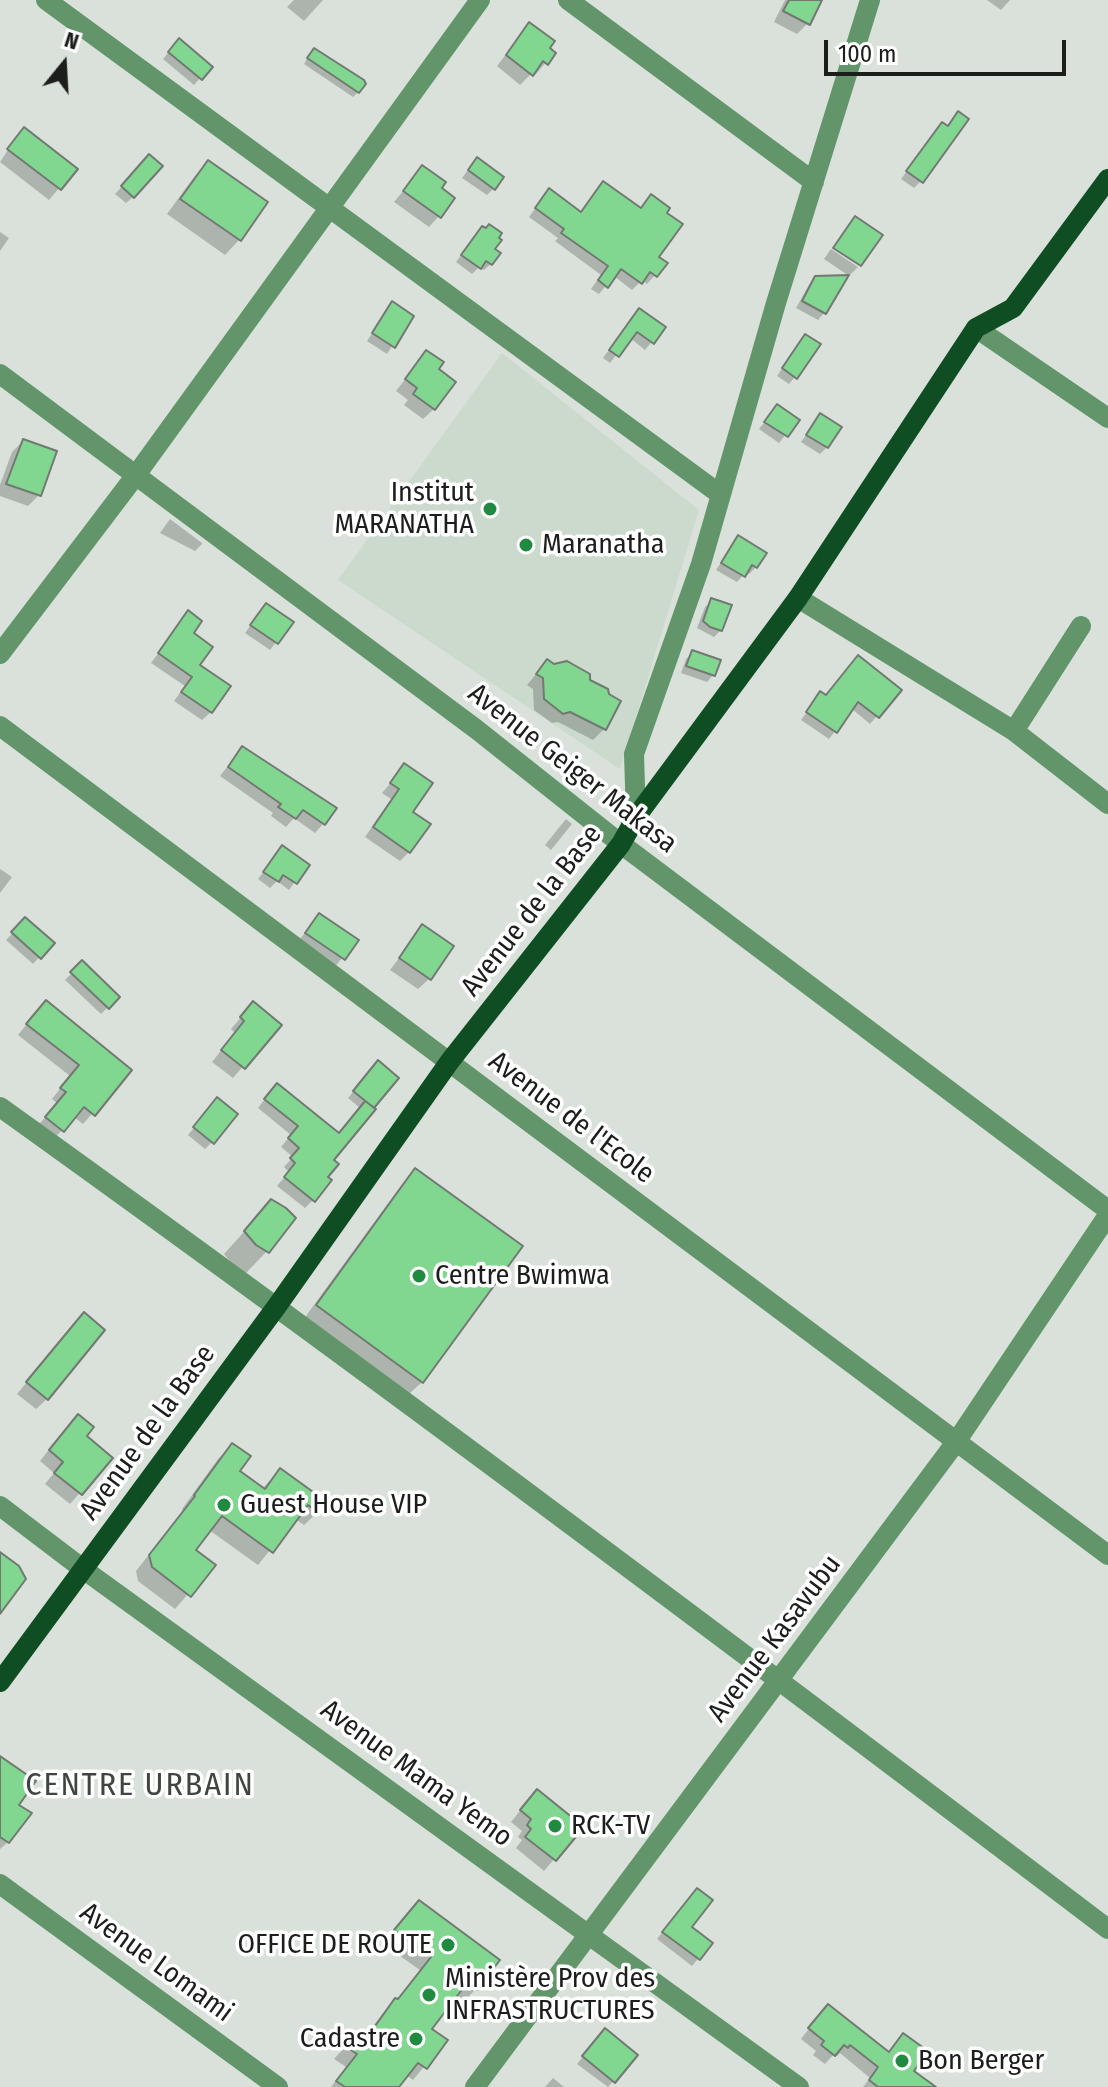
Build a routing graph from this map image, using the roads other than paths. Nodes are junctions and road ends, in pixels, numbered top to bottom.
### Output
1 (46, 0) edge
2 (480, 0) edge
3 (568, 0) edge
4 (870, 0) edge
5 (1108, 179) edge
6 (814, 182) junction
7 (330, 208) junction
8 (976, 328) junction
9 (0, 374) edge
10 (1108, 418) edge
11 (136, 475) junction
12 (721, 495) junction
13 (798, 598) junction
14 (1081, 626) dead end
15 (0, 654) edge
16 (0, 726) edge
17 (1014, 731) junction
18 (1108, 804) edge
19 (636, 817) junction
20 (621, 844) junction
21 (450, 1061) junction
22 (0, 1107) edge
23 (1108, 1213) edge
24 (277, 1306) junction
25 (956, 1442) junction
26 (0, 1506) edge
27 (1108, 1555) edge
28 (83, 1569) junction
29 (779, 1680) junction
30 (0, 1682) edge
31 (0, 1884) edge
32 (1108, 1929) edge
33 (590, 1933) junction
34 (278, 2087) edge
35 (475, 2087) edge
36 (799, 2087) edge

1 - 7 street
2 - 7 street
3 - 6 street
4 - 6 street
5 - 8 main road, Avenue de la Base
6 - 12 street
7 - 11 street
7 - 12 street
8 - 10 street
8 - 13 main road, Avenue de la Base
9 - 11 street, Avenue Geiger Makasa
11 - 15 street
11 - 20 street, Avenue Geiger Makasa
12 - 19 street
13 - 17 street
13 - 19 main road, Avenue de la Base
14 - 17 street
16 - 21 street, Avenue de l'Ecole
17 - 18 street
19 - 20 main road, Avenue de la Base
20 - 21 main road, Avenue de la Base
20 - 23 street, Avenue Geiger Makasa
21 - 24 main road, Avenue de la Base
21 - 25 street, Avenue de l'Ecole
22 - 24 street
23 - 25 street, Avenue Kasavubu
24 - 28 main road, Avenue de la Base
24 - 29 street
25 - 27 street, Avenue de l'Ecole
25 - 29 street, Avenue Kasavubu
26 - 28 street, Avenue Mama Yemo
28 - 30 main road, Avenue de la Base
28 - 33 street, Avenue Mama Yemo
29 - 32 street
29 - 33 street, Avenue Kasavubu
31 - 34 street, Avenue Lomami
33 - 35 street, Avenue Kasavubu
33 - 36 street, Avenue Mama Yemo

